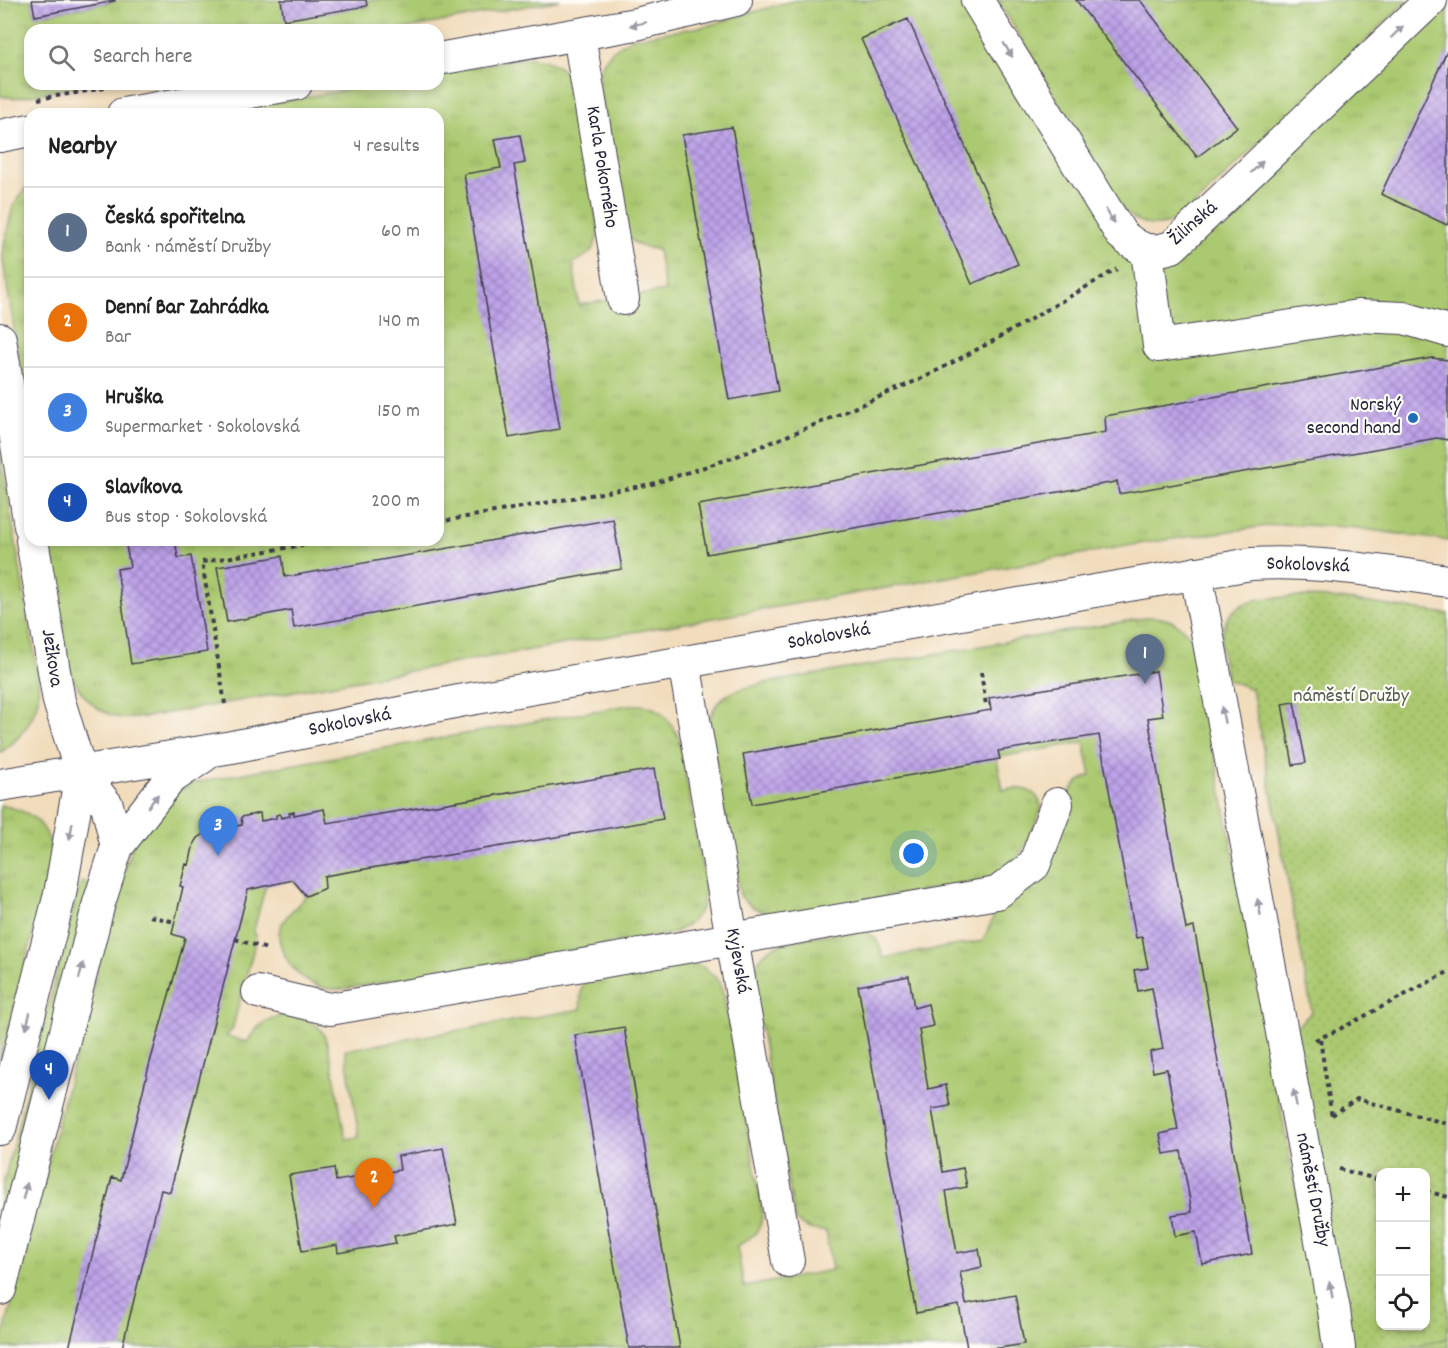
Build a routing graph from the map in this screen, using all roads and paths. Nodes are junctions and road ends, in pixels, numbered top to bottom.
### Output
1 (736, 0) edge
2 (977, 0) edge
3 (1431, 0) edge
4 (579, 35) junction
5 (444, 58) edge
6 (228, 90) edge
7 (116, 100) edge
8 (71, 108) edge
9 (24, 120) edge
10 (0, 135) edge
11 (1147, 251) junction
12 (622, 299) dead end
13 (1448, 331) edge
14 (0, 339) edge
15 (24, 489) edge
16 (444, 521) edge
17 (33, 546) edge
18 (297, 546) edge
19 (1196, 573) junction
20 (1448, 581) edge
21 (684, 662) junction
22 (981, 672) dead end
23 (225, 704) dead end
24 (990, 704) dead end
25 (212, 750) junction
26 (81, 773) junction
27 (0, 785) edge
28 (1057, 804) dead end
29 (117, 848) junction
30 (150, 916) dead end
31 (175, 922) dead end
32 (235, 939) dead end
33 (733, 939) junction
34 (267, 949) dead end
35 (1448, 972) edge
36 (258, 992) dead end
37 (1320, 1039) dead end
38 (1332, 1115) dead end
39 (1448, 1124) edge
40 (0, 1130) edge
41 (1339, 1169) dead end
42 (1376, 1179) edge
43 (1430, 1192) edge
44 (1448, 1197) edge
45 (788, 1261) dead end
46 (0, 1288) edge
47 (1338, 1348) edge

1 -> 4 street
2 -> 11 street, Žilinská
11 -> 3 street, Žilinská
4 - 5 street
4 - 12 street, Karla Pokorného
6 - 7 street
7 - 8 path
9 - 10 street
11 - 13 street
11 - 16 path
14 - 15 street
17 - 26 street, Ježkova
18 - 23 path
19 - 20 street, Sokolovská
19 - 21 street, Sokolovská
47 -> 19 street, náměstí Družby
21 - 25 street, Sokolovská
21 - 33 street, Kyjevská
22 - 24 path
25 - 26 street, Sokolovská
29 -> 25 street, Sokolovská
26 - 27 street, Sokolovská
26 - 29 street
26 -> 40 street
28 - 33 street
46 -> 29 street, Sokolovská
30 - 31 path
32 - 34 path
33 - 36 street
33 - 45 street, Kyjevská
35 - 37 path
38 - 39 path
41 - 42 path
43 - 44 path

